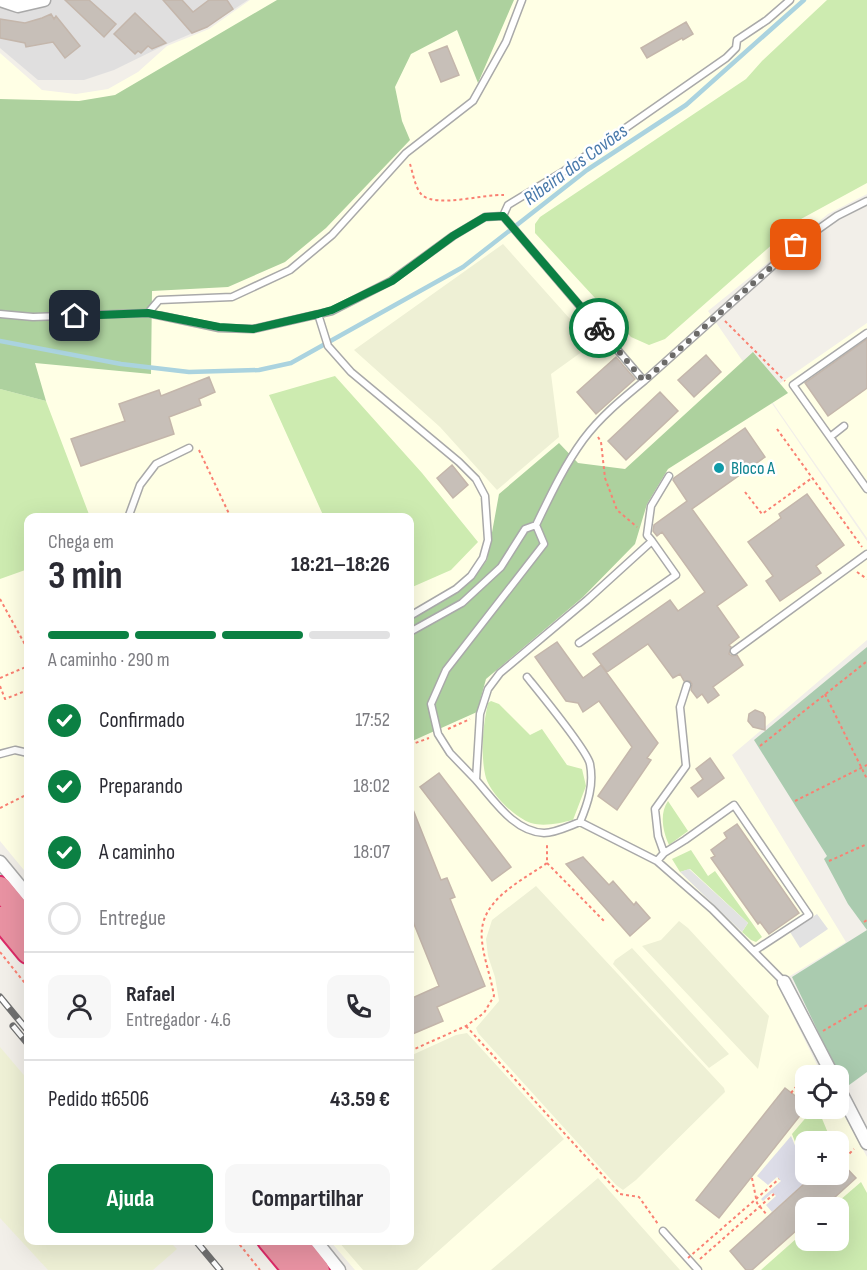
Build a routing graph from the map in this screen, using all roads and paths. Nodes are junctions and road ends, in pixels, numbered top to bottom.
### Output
1 (0, 0) edge
2 (44, 0) edge
3 (522, 0) edge
4 (790, 0) edge
5 (406, 153) junction
6 (522, 197) junction
7 (867, 201) edge
8 (503, 216) junction
9 (148, 313) junction
10 (0, 314) edge
11 (318, 314) junction
12 (719, 314) junction
13 (867, 333) edge
14 (644, 381) junction
15 (787, 383) dead end
16 (844, 426) dead end
17 (777, 429) dead end
18 (598, 436) dead end
19 (830, 437) junction
20 (189, 448) joint
21 (669, 476) dead end
22 (812, 478) junction
23 (867, 489) edge
24 (745, 492) dead end
25 (130, 513) edge
26 (229, 513) edge
27 (536, 525) junction
28 (647, 535) junction
29 (652, 541) junction
30 (867, 554) edge
31 (0, 599) edge
32 (414, 614) edge
33 (414, 630) edge
34 (24, 643) edge
35 (579, 643) dead end
36 (734, 651) dead end
37 (867, 664) edge
38 (24, 668) edge
39 (527, 677) dead end
40 (0, 678) edge
41 (687, 685) dead end
42 (0, 686) edge
43 (24, 692) edge
44 (825, 694) junction
45 (456, 725) dead end
46 (444, 731) dead end
47 (433, 737) dead end
48 (414, 744) edge
49 (760, 746) dead end
50 (24, 752) edge
51 (0, 754) edge
52 (867, 765) edge
53 (861, 768) junction
54 (867, 779) edge
55 (476, 780) junction
56 (24, 796) edge
57 (795, 801) dead end
58 (0, 808) edge
59 (580, 822) junction
60 (546, 833) junction
61 (867, 844) edge
62 (664, 854) junction
63 (657, 861) junction
64 (829, 861) dead end
65 (0, 862) edge
66 (547, 863) junction
67 (0, 888) edge
68 (24, 891) edge
69 (24, 917) edge
70 (0, 918) edge
71 (605, 922) dead end
72 (24, 947) edge
73 (754, 951) junction
74 (0, 952) edge
75 (24, 982) edge
76 (784, 982) joint
77 (867, 1005) edge
78 (466, 1026) junction
79 (827, 1029) dead end
80 (414, 1049) edge
81 (822, 1055) junction
82 (827, 1065) edge
83 (791, 1093) dead end
84 (849, 1108) edge
85 (866, 1141) edge
86 (849, 1155) edge
87 (752, 1178) dead end
88 (779, 1179) dead end
89 (774, 1194) dead end
90 (760, 1207) junction
91 (767, 1215) dead end
92 (663, 1231) joint
93 (240, 1245) edge
94 (273, 1245) edge
95 (298, 1245) edge
96 (319, 1245) edge
97 (688, 1258) junction
98 (693, 1264) junction
99 (260, 1270) edge
100 (294, 1270) edge
101 (318, 1270) edge
102 (339, 1270) edge
103 (698, 1270) edge

1 - 2 street
3 - 5 lane
4 - 6 lane
5 - 6 path
5 - 9 lane
6 - 8 lane
7 - 12 lane
8 - 11 lane
8 - 14 lane
9 - 10 lane
9 - 11 lane
11 - 32 lane
12 - 14 lane
12 - 15 path
13 - 19 lane
14 - 27 lane
16 - 19 lane
17 - 22 path
18 - 28 path
19 - 23 lane
20 - 25 lane
20 - 26 path
21 - 28 lane
22 - 24 path
22 - 30 path
27 - 33 lane
27 - 55 lane
28 - 29 lane
29 - 35 lane
29 - 55 lane
30 - 36 lane
31 - 34 path
37 - 44 path
38 - 40 path
39 - 59 lane
41 - 62 lane
42 - 43 path
44 - 49 path
44 - 53 path
45 - 46 path
47 - 48 path
50 - 51 lane
52 - 53 path
53 - 54 path
53 - 57 path
55 - 60 lane
56 - 58 path
59 - 60 lane
59 - 63 lane
60 - 66 path
61 - 64 path
62 - 63 lane
62 - 73 lane
63 - 73 lane
65 - 68 street
66 - 71 path
66 - 78 path
67 - 69 highway
70 - 72 highway
73 - 76 lane
74 - 75 path
76 - 81 street
77 - 79 path
78 - 80 path
78 - 92 path
81 - 82 street
81 - 83 path
84 - 85 street
85 - 86 path
87 - 90 path
88 - 97 path, bridge
89 - 90 path
90 - 91 path
90 - 98 path
92 - 97 lane
93 - 99 path
94 - 100 highway
95 - 101 highway
96 - 102 street
97 - 98 lane
98 - 103 lane

